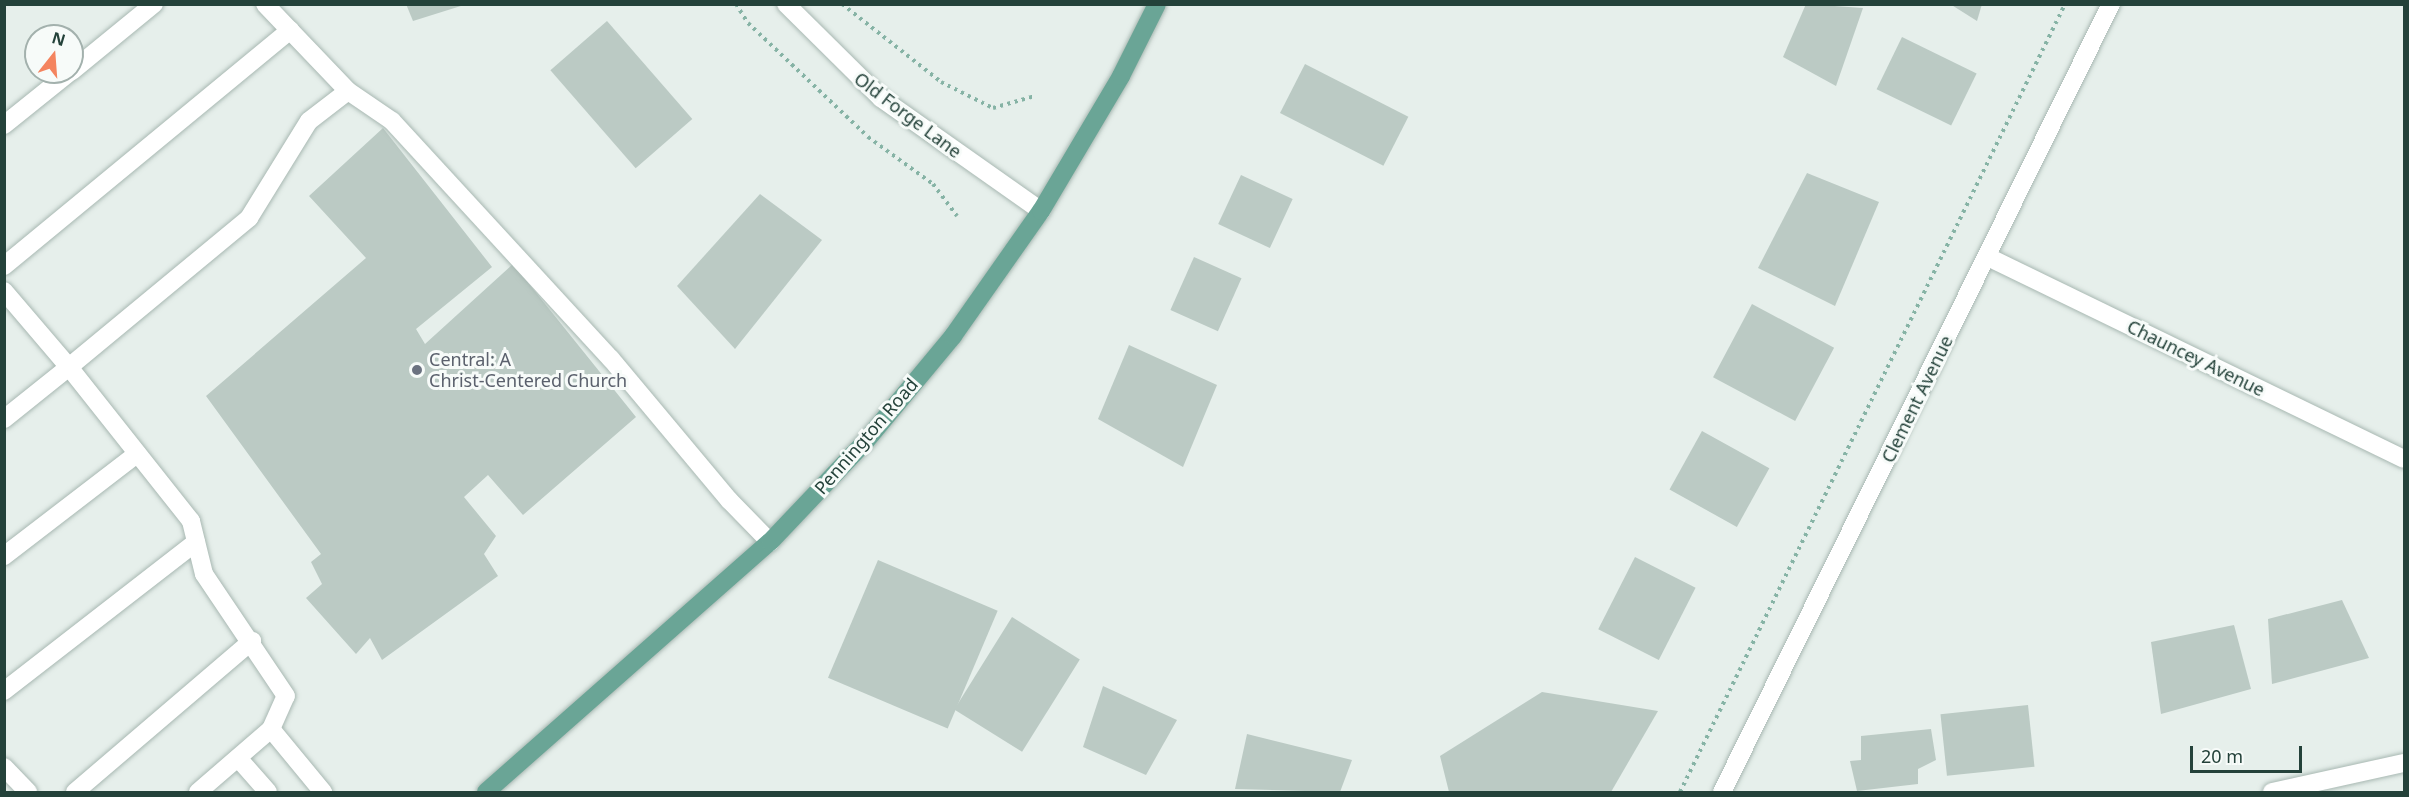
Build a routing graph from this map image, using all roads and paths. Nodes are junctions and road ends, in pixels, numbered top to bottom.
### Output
1 (154, 4) edge
2 (265, 4) edge
3 (736, 4) edge
4 (786, 4) edge
5 (842, 4) edge
6 (1157, 4) edge
7 (2065, 4) edge
8 (2111, 4) edge
9 (290, 30) junction
10 (84, 61) edge
11 (55, 84) edge
12 (348, 91) junction
13 (1035, 96) dead end
14 (4, 125) edge
15 (1041, 211) junction
16 (957, 216) dead end
17 (1988, 256) junction
18 (4, 266) edge
19 (4, 291) edge
20 (69, 367) junction
21 (4, 419) edge
22 (137, 454) junction
23 (2404, 459) edge
24 (196, 542) junction
25 (770, 542) junction
26 (4, 556) edge
27 (252, 641) junction
28 (4, 691) edge
29 (271, 729) junction
30 (238, 758) junction
31 (2404, 763) edge
32 (4, 766) edge
33 (28, 792) edge
34 (75, 792) edge
35 (198, 792) edge
36 (268, 792) edge
37 (323, 792) edge
38 (486, 792) edge
39 (1680, 792) edge
40 (1722, 792) edge
41 (2272, 792) edge

1 - 10 street
2 - 9 street
3 - 16 path
4 - 15 street, Old Forge Lane
5 - 13 path
6 - 15 main road, Pennington Road
7 - 39 path
8 - 17 street, Clement Avenue
9 - 12 street
9 - 18 street
11 - 14 street
12 - 20 street
12 - 25 street
15 - 25 main road, Pennington Road
17 - 23 street, Chauncey Avenue
17 - 40 street, Clement Avenue
19 - 20 street
20 - 21 street
20 - 22 street
22 - 24 street
22 - 26 street
24 - 27 street
24 - 28 street
25 - 38 main road, Pennington Road
27 - 29 street
27 - 34 street
29 - 30 street
29 - 37 street
30 - 35 street
30 - 36 street
31 - 41 street
32 - 33 street

